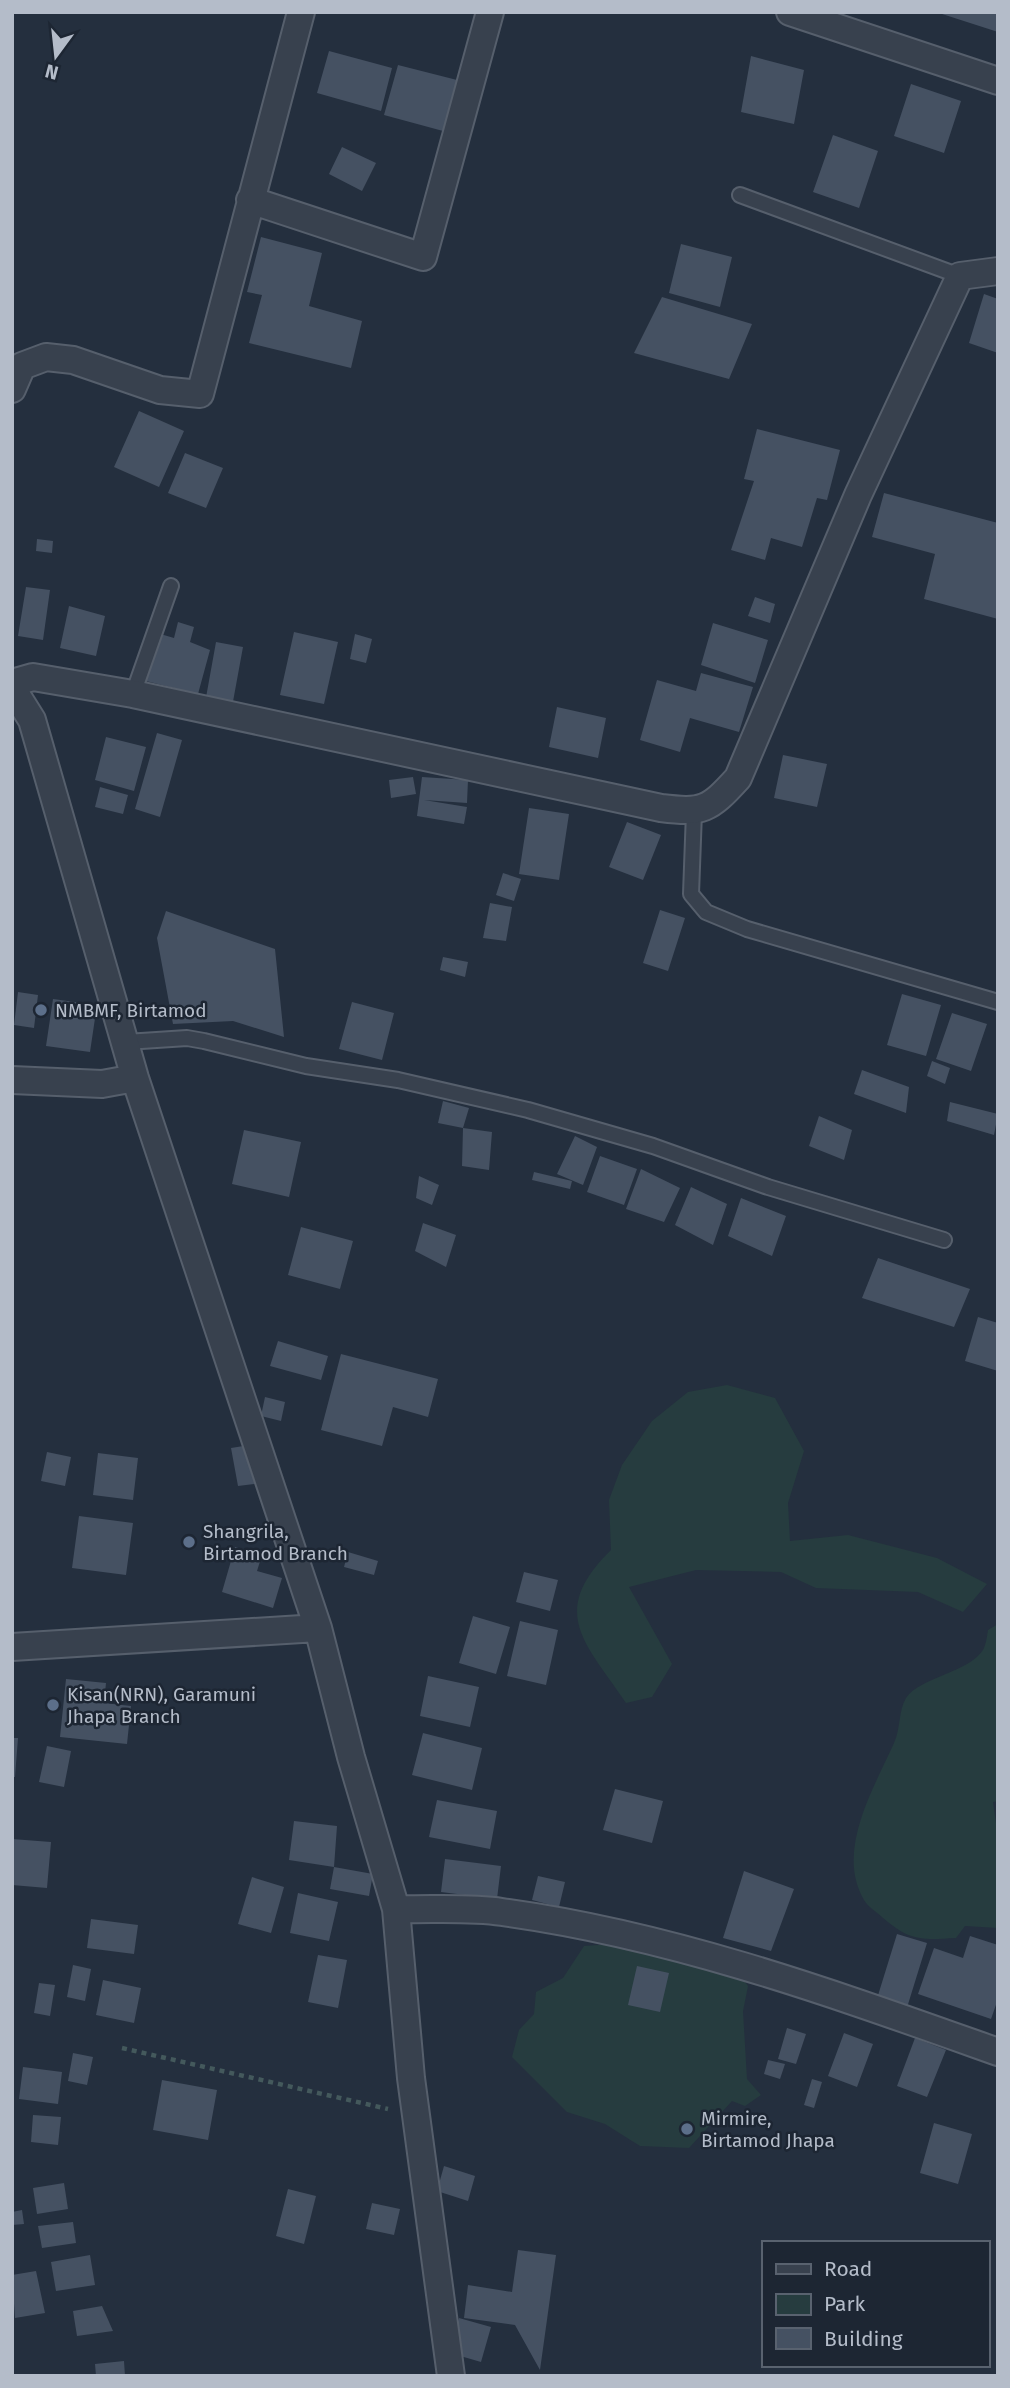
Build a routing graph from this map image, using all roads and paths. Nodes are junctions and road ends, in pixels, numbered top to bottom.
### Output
1 (301, 12) edge
2 (490, 12) edge
3 (790, 12) edge
4 (998, 81) edge
5 (740, 195) dead end
6 (250, 200) junction
7 (998, 271) edge
8 (960, 276) junction
9 (12, 388) edge
10 (171, 586) dead end
11 (12, 686) edge
12 (132, 694) junction
13 (694, 812) junction
14 (998, 1002) edge
15 (126, 1042) junction
16 (135, 1077) junction
17 (12, 1080) edge
18 (944, 1240) dead end
19 (318, 1628) junction
20 (12, 1647) edge
21 (396, 1909) junction
22 (122, 2048) dead end
23 (998, 2052) edge
24 (416, 2115) junction
25 (451, 2376) edge

1 - 6 street
2 - 6 street
3 - 4 street
5 - 8 lane
6 - 9 street
7 - 8 street
8 - 13 street
10 - 12 lane
11 - 12 street
11 - 15 street
12 - 13 street
13 - 14 lane
15 - 16 street
15 - 18 lane
16 - 17 street
16 - 19 street
19 - 20 street
19 - 21 street
21 - 23 street
21 - 24 street
22 - 24 path
24 - 25 street

